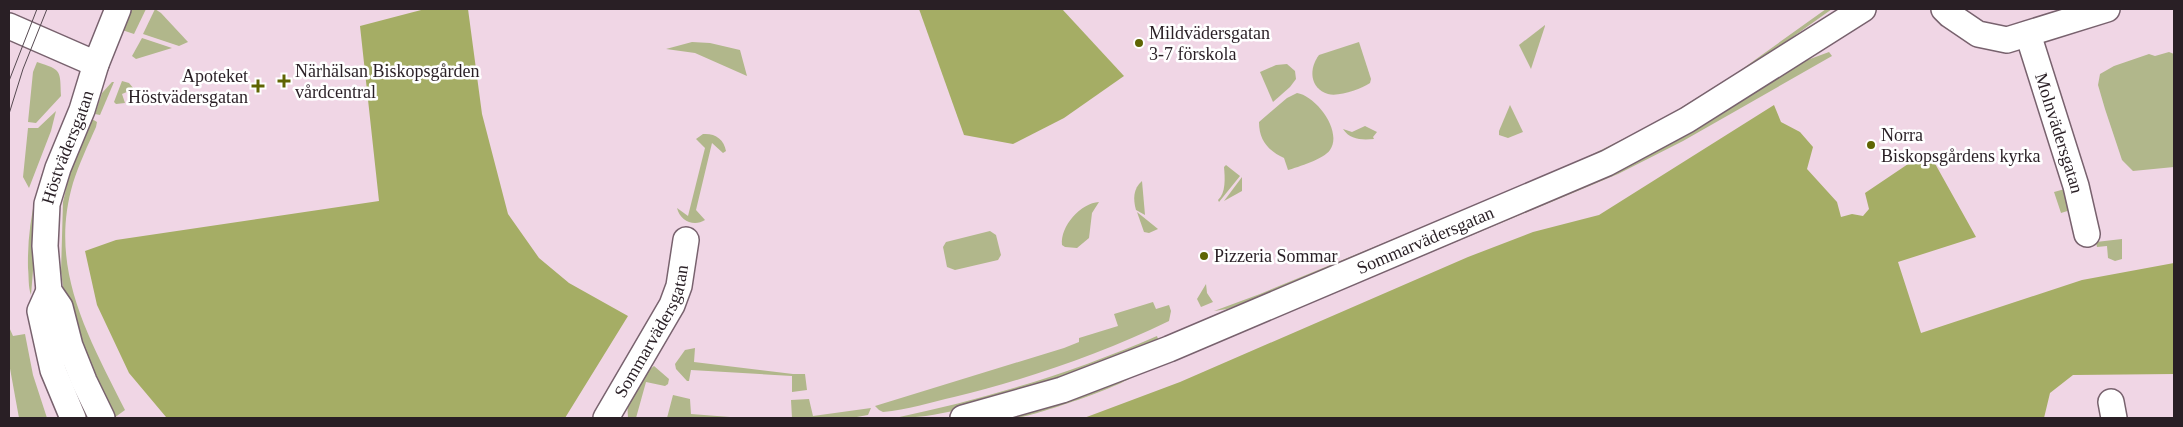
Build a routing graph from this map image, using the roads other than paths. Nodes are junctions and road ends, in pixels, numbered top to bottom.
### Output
1 (118, 9) edge
2 (1863, 9) edge
3 (1944, 9) edge
4 (2106, 9) edge
5 (9, 26) edge
6 (2028, 34) junction
7 (96, 64) junction
8 (2087, 234) dead end
9 (686, 240) dead end
10 (49, 291) junction
11 (73, 418) edge
12 (102, 418) edge
13 (606, 418) edge
14 (963, 418) edge

1 - 7 street, Höstvädersgatan
2 - 14 street, Sommarvädersgatan
3 - 6 street
4 - 6 street
5 - 7 street
6 - 8 street, Molnvädersgatan
7 - 10 street, Höstvädersgatan
9 - 13 street, Sommarvädersgatan
10 - 11 street, Höstvädersgatan
10 - 12 street, Höstvädersgatan

